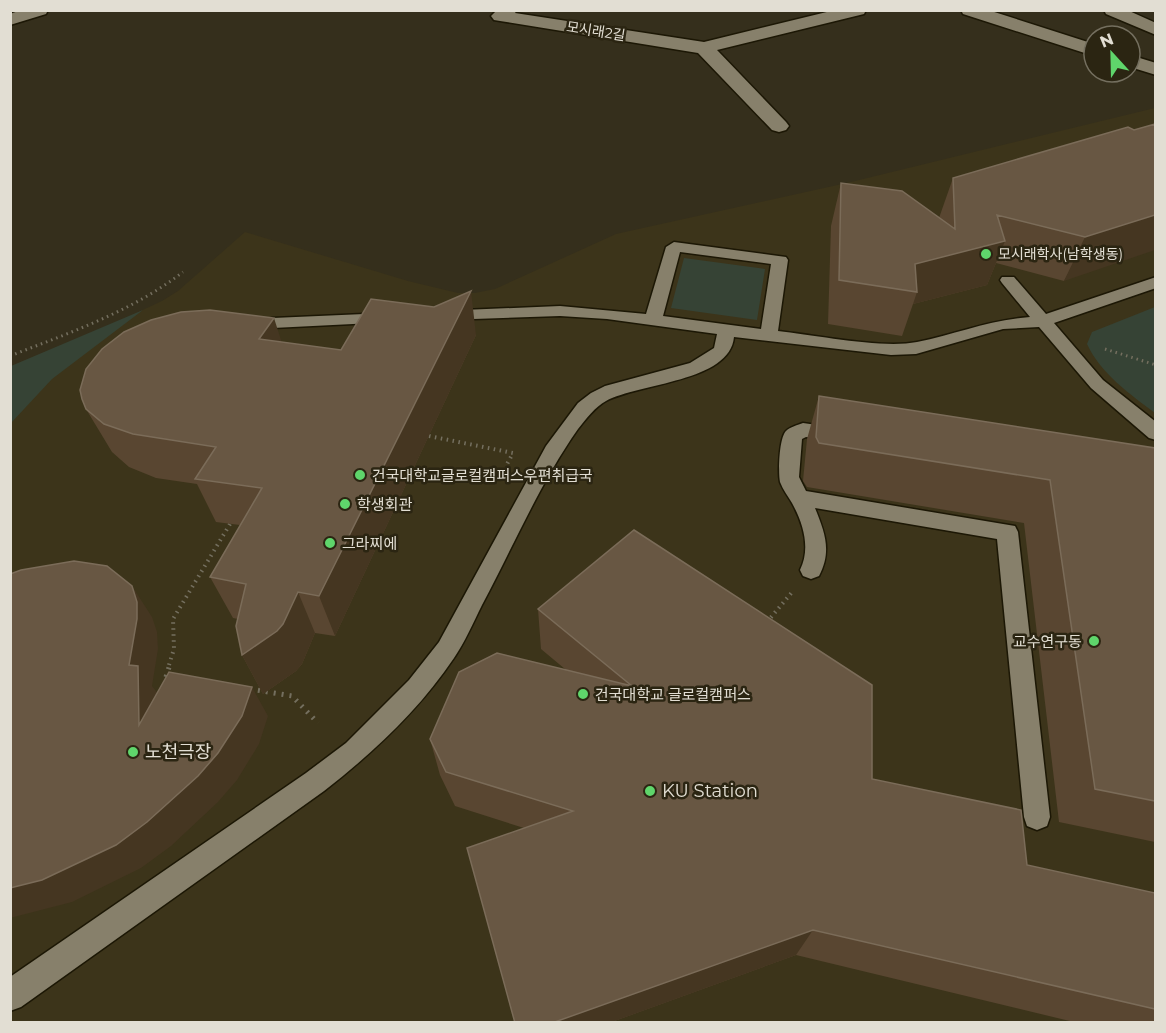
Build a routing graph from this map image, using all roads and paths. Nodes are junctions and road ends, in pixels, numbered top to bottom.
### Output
1 (40, 10) edge
2 (509, 10) edge
3 (858, 10) edge
4 (969, 10) edge
5 (1112, 10) edge
6 (10, 20) edge
7 (1155, 30) edge
8 (1082, 46) edge
9 (704, 48) junction
10 (779, 126) dead end
11 (183, 272) dead end
12 (1008, 280) dead end
13 (1155, 282) edge
14 (426, 316) edge
15 (402, 317) edge
16 (653, 321) junction
17 (1042, 321) junction
18 (273, 323) edge
19 (725, 330) junction
20 (769, 336) junction
21 (1095, 346) dead end
22 (10, 356) edge
23 (1155, 365) edge
24 (1155, 433) edge
25 (429, 436) dead end
26 (856, 437) edge
27 (506, 466) dead end
28 (800, 498) junction
29 (230, 524) edge
30 (811, 570) joint
31 (767, 623) edge
32 (167, 675) junction
33 (178, 677) edge
34 (163, 684) edge
35 (246, 688) edge
36 (318, 723) dead end
37 (1037, 817) dead end
38 (10, 996) edge

1 - 6 street
2 - 9 street, 모시래2길
3 - 9 street, 모시래2길
4 - 8 street
5 - 7 street
9 - 10 street
11 - 22 path
12 - 17 lane
13 - 17 lane
14 - 16 lane
15 - 18 lane
16 - 19 lane
16 - 20 lane
17 - 20 lane
17 - 24 lane
19 - 20 lane
19 - 38 lane
21 - 23 path
25 - 27 path
26 - 28 lane
28 - 30 lane
28 - 37 lane
29 - 32 path
30 - 31 path
32 - 33 path
32 - 34 path
35 - 36 path

